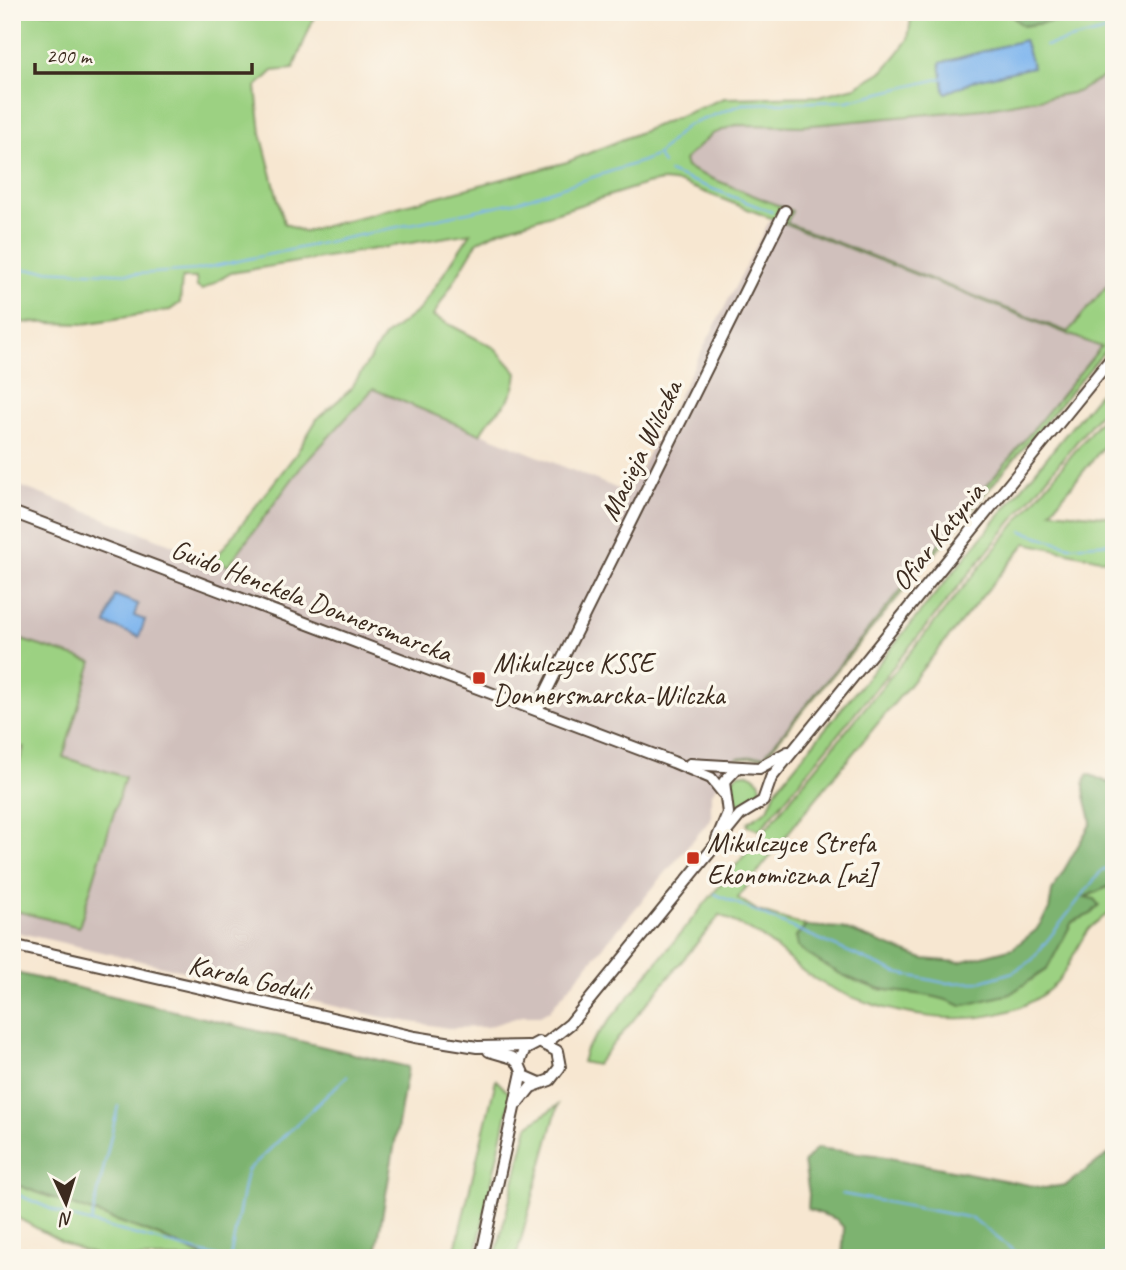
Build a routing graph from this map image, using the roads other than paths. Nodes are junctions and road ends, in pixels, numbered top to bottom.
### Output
1 (785, 211) dead end
2 (1114, 355) edge
3 (12, 512) edge
4 (537, 710) junction
5 (796, 746) junction
6 (673, 762) junction
7 (738, 768) junction
8 (753, 768) junction
9 (766, 788) junction
10 (724, 797) junction
11 (751, 810) junction
12 (709, 853) junction
13 (12, 946) edge
14 (570, 1024) junction
15 (545, 1043) junction
16 (528, 1046) junction
17 (477, 1047) junction
18 (559, 1056) junction
19 (521, 1068) junction
20 (540, 1083) junction
21 (516, 1106) junction
22 (481, 1258) edge

1 - 4 street, Macieja Wilczka
2 - 5 street, Ofiar Katynia
3 - 4 street, Guido Henckela Donnersmarcka
4 - 6 street, Guido Henckela Donnersmarcka
5 - 8 street, Ofiar Katynia
5 - 9 street, Ofiar Katynia
6 - 7 street, Guido Henckela Donnersmarcka
6 - 10 street, Guido Henckela Donnersmarcka
7 - 8 street, Ofiar Katynia
7 - 10 street, Ofiar Katynia
8 - 9 street
9 - 11 street, Ofiar Katynia
10 - 11 street
10 - 12 street, Ofiar Katynia
11 - 12 street, Ofiar Katynia
12 - 14 street, Ofiar Katynia
13 - 17 street, Karola Goduli
14 - 15 street, Ofiar Katynia
14 - 18 street, Ofiar Katynia
15 - 16 street
15 - 18 street
16 - 17 street, Karola Goduli
16 - 19 street
17 - 19 street, Karola Goduli
18 - 20 street
19 - 20 street
19 - 21 street
20 - 21 street
21 - 22 street

